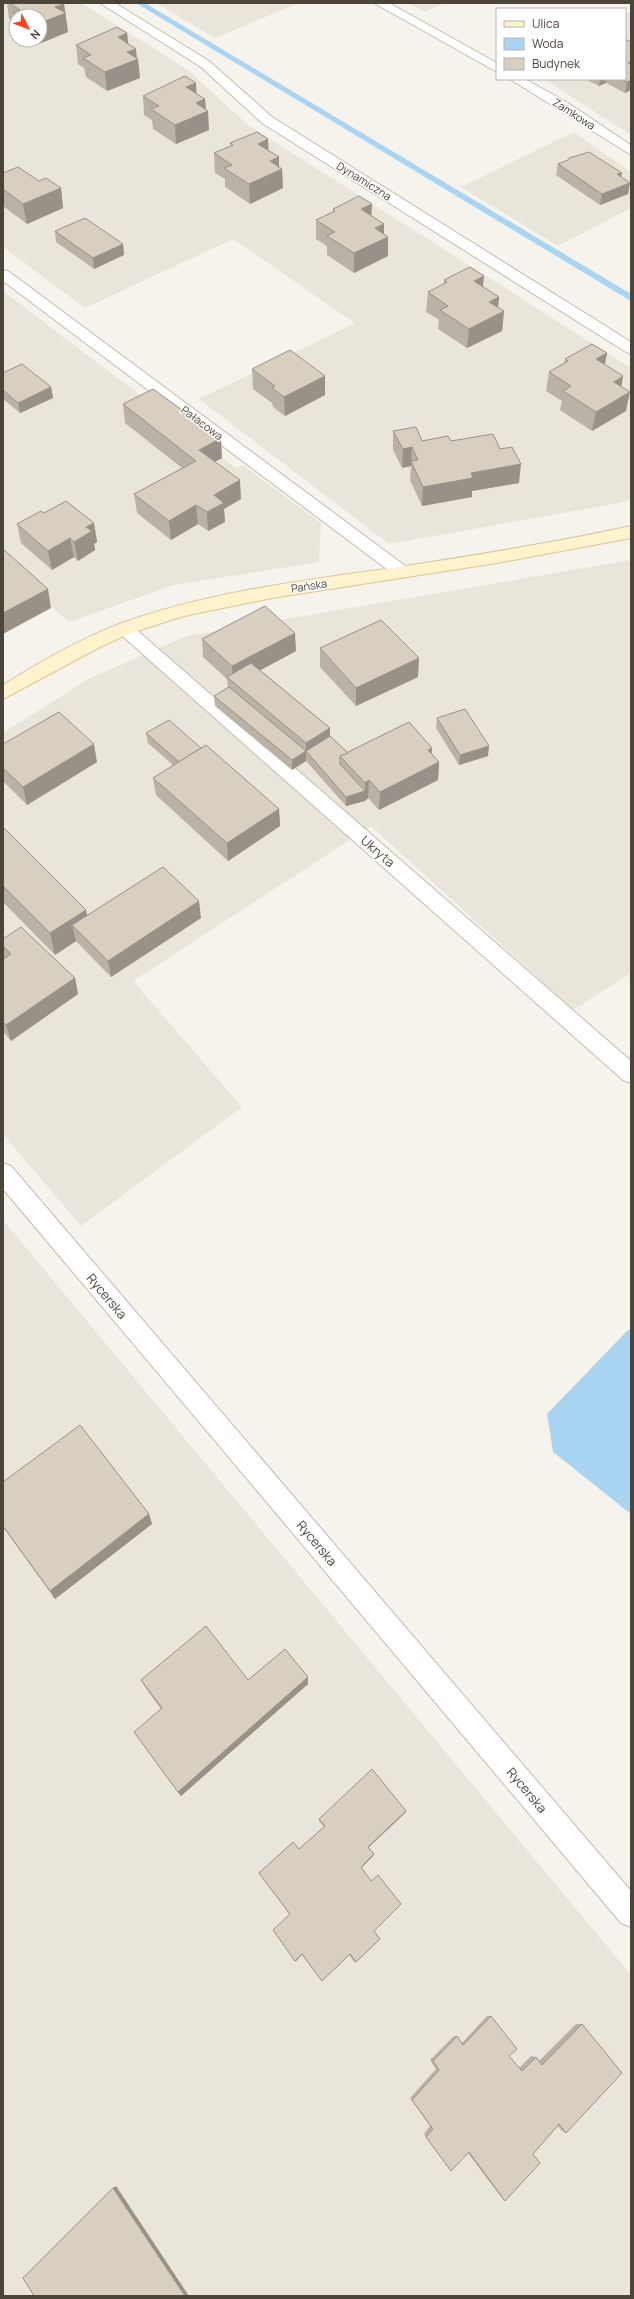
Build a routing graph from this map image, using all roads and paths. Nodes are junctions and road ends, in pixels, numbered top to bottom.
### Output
1 (106, 3) edge
2 (380, 3) edge
3 (496, 67) edge
4 (518, 80) edge
5 (631, 151) edge
6 (3, 274) edge
7 (631, 349) edge
8 (631, 532) edge
9 (402, 572) junction
10 (125, 629) junction
11 (3, 693) edge
12 (631, 1074) edge
13 (3, 1174) edge
14 (631, 1913) edge

1 - 7 street, Dynamiczna
2 - 3 street
4 - 5 street, Zamkowa
6 - 9 street, Pałacowa
8 - 9 street, Pańska
9 - 10 street, Pańska
10 - 11 street, Pańska
10 - 12 street, Ukryta
13 - 14 street, Rycerska

